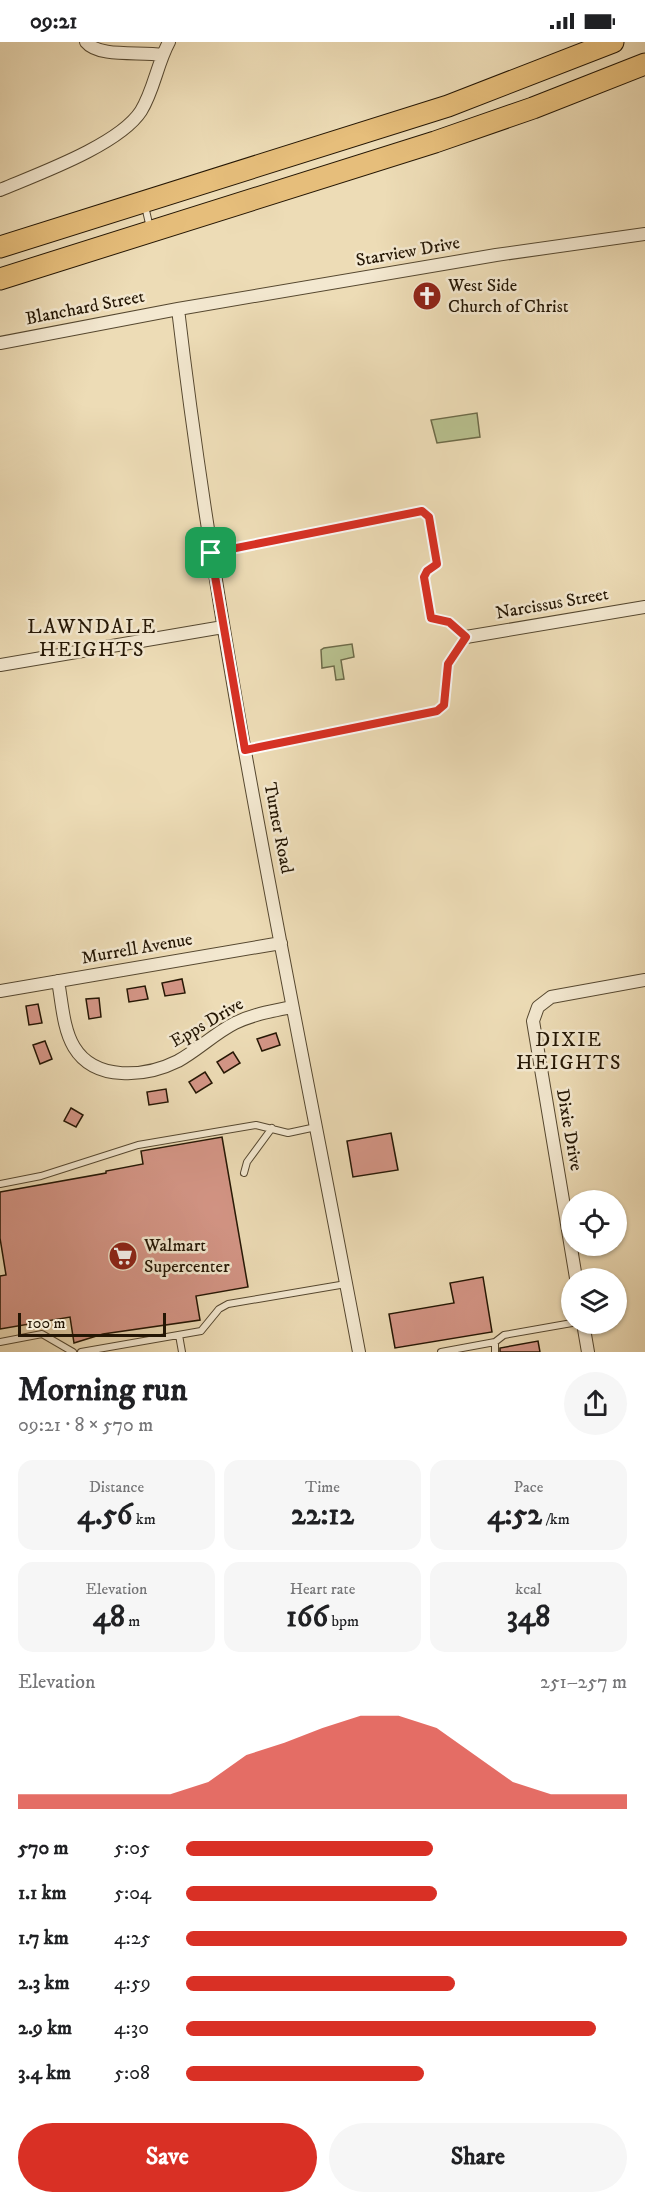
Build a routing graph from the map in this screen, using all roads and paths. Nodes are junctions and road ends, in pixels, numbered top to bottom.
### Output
1 (86, 42) edge
2 (169, 42) edge
3 (614, 42) edge
4 (162, 55) junction
5 (645, 64) edge
6 (0, 190) edge
7 (144, 202) junction
8 (151, 231) junction
9 (645, 234) edge
10 (0, 248) edge
11 (0, 279) edge
12 (178, 309) junction
13 (0, 343) edge
14 (211, 553) junction
15 (645, 607) edge
16 (223, 627) junction
17 (466, 637) junction
18 (0, 665) edge
19 (245, 750) junction
20 (281, 943) junction
21 (645, 980) edge
22 (58, 981) junction
23 (0, 991) edge
24 (292, 1007) junction
25 (316, 1127) junction
26 (272, 1128) junction
27 (244, 1173) dead end
28 (0, 1184) edge
29 (574, 1268) edge
30 (346, 1284) junction
31 (561, 1325) edge
32 (585, 1334) edge
33 (179, 1335) junction
34 (0, 1342) edge
35 (495, 1342) junction
36 (73, 1352) edge
37 (81, 1352) edge
38 (182, 1352) edge
39 (359, 1352) edge
40 (441, 1352) edge
41 (495, 1352) edge
42 (588, 1352) edge

1 - 4 street
2 - 4 street
3 - 7 highway
4 - 6 street
5 - 8 highway
7 - 8 lane
7 - 10 highway
8 - 11 highway
9 - 12 street, Starview Drive
12 - 13 street, Blanchard Street
12 - 14 street, Turner Road
14 - 16 street, Turner Road
14 - 17 lane
15 - 17 street, Narcissus Street
16 - 18 street
16 - 19 street, Turner Road
17 - 19 lane
19 - 20 street, Turner Road
20 - 22 street, Murrell Avenue
20 - 24 street, Turner Road
21 - 29 street, Dixie Drive
22 - 23 street, Murrell Avenue
22 - 24 street, Epps Drive
24 - 25 street, Turner Road
25 - 26 lane
25 - 30 street, Turner Road
26 - 27 lane
26 - 28 lane
30 - 33 lane
30 - 39 street, Turner Road
31 - 35 lane
32 - 42 street
33 - 37 lane
33 - 38 lane
34 - 36 lane
35 - 40 lane
35 - 41 lane

